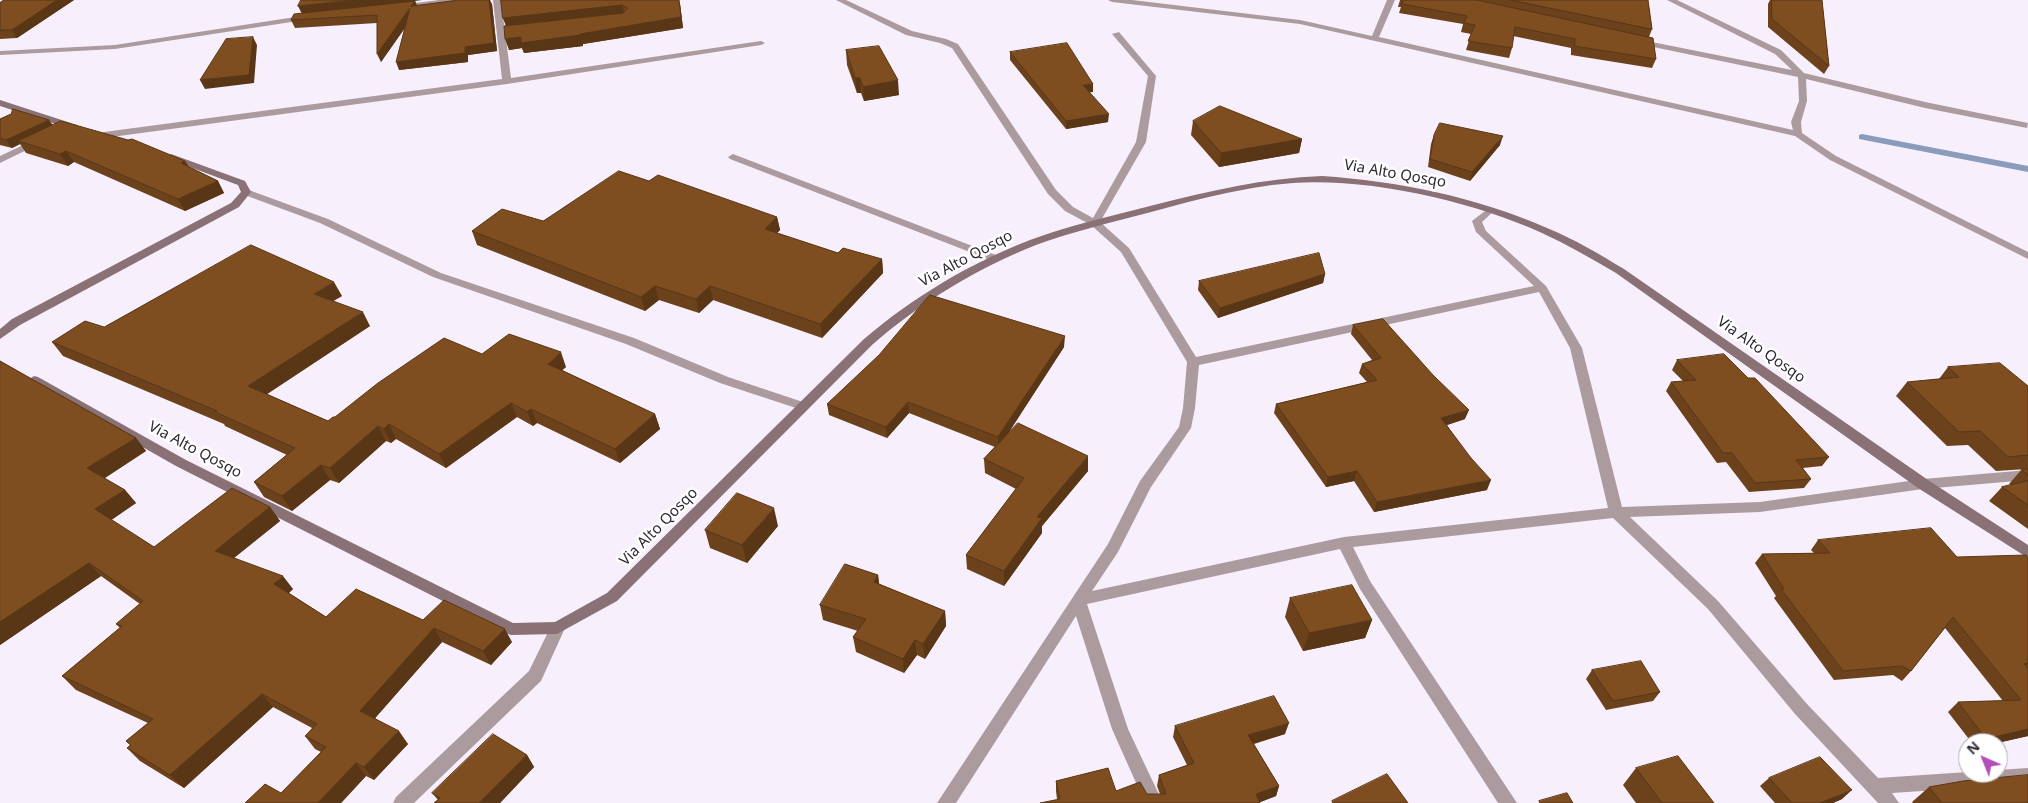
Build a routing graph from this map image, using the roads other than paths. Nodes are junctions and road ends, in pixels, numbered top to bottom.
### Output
1 (458, 0) edge
2 (496, 0) edge
3 (840, 0) edge
4 (1112, 0) edge
5 (1391, 0) edge
6 (1670, 0) edge
7 (390, 8) edge
8 (312, 17) edge
9 (511, 32) edge
10 (501, 33) junction
11 (1116, 34) dead end
12 (1376, 38) junction
13 (1631, 39) edge
14 (761, 43) dead end
15 (0, 53) edge
16 (1802, 76) junction
17 (507, 81) junction
18 (0, 103) edge
19 (2027, 125) dead end
20 (70, 126) junction
21 (96, 133) junction
22 (1798, 134) junction
23 (129, 143) edge
24 (163, 154) edge
25 (733, 157) dead end
26 (0, 160) edge
27 (246, 192) junction
28 (1489, 211) junction
29 (1096, 223) junction
30 (2028, 256) edge
31 (998, 259) junction
32 (1542, 288) junction
33 (0, 335) edge
34 (1193, 362) junction
35 (26, 376) edge
36 (802, 406) junction
37 (2028, 475) edge
38 (1923, 484) junction
39 (1616, 512) junction
40 (1344, 543) junction
41 (2028, 552) edge
42 (1078, 600) junction
43 (557, 628) junction
44 (2028, 776) edge
45 (1874, 786) junction
46 (402, 803) edge
47 (946, 803) edge
48 (1154, 803) edge
49 (1508, 803) edge
50 (1890, 803) edge

1 - 7 street
2 - 10 street
3 - 29 street
4 - 12 street
5 - 12 street
6 - 16 street
8 - 15 street
9 - 10 street
10 - 17 street
11 - 29 street
12 - 22 street
13 - 16 street
14 - 17 street
16 - 19 street
16 - 22 street
17 - 21 street
18 - 20 street
20 - 21 street
20 - 26 street
21 - 23 street
22 - 30 street
24 - 27 street
25 - 31 street
27 - 33 street
27 - 36 street
28 - 29 street, Via Alto Qosqo
28 - 32 street
28 - 38 street, Via Alto Qosqo
29 - 31 street, Via Alto Qosqo
29 - 34 street
31 - 36 street, Via Alto Qosqo
32 - 34 street
32 - 39 street
34 - 42 street
35 - 43 street, Via Alto Qosqo
36 - 43 street, Via Alto Qosqo
37 - 38 street
38 - 39 street
38 - 41 street, Via Alto Qosqo
39 - 40 street
39 - 45 street
40 - 42 street
40 - 49 street
42 - 47 street
42 - 48 street
43 - 46 street
44 - 45 street
45 - 50 street

